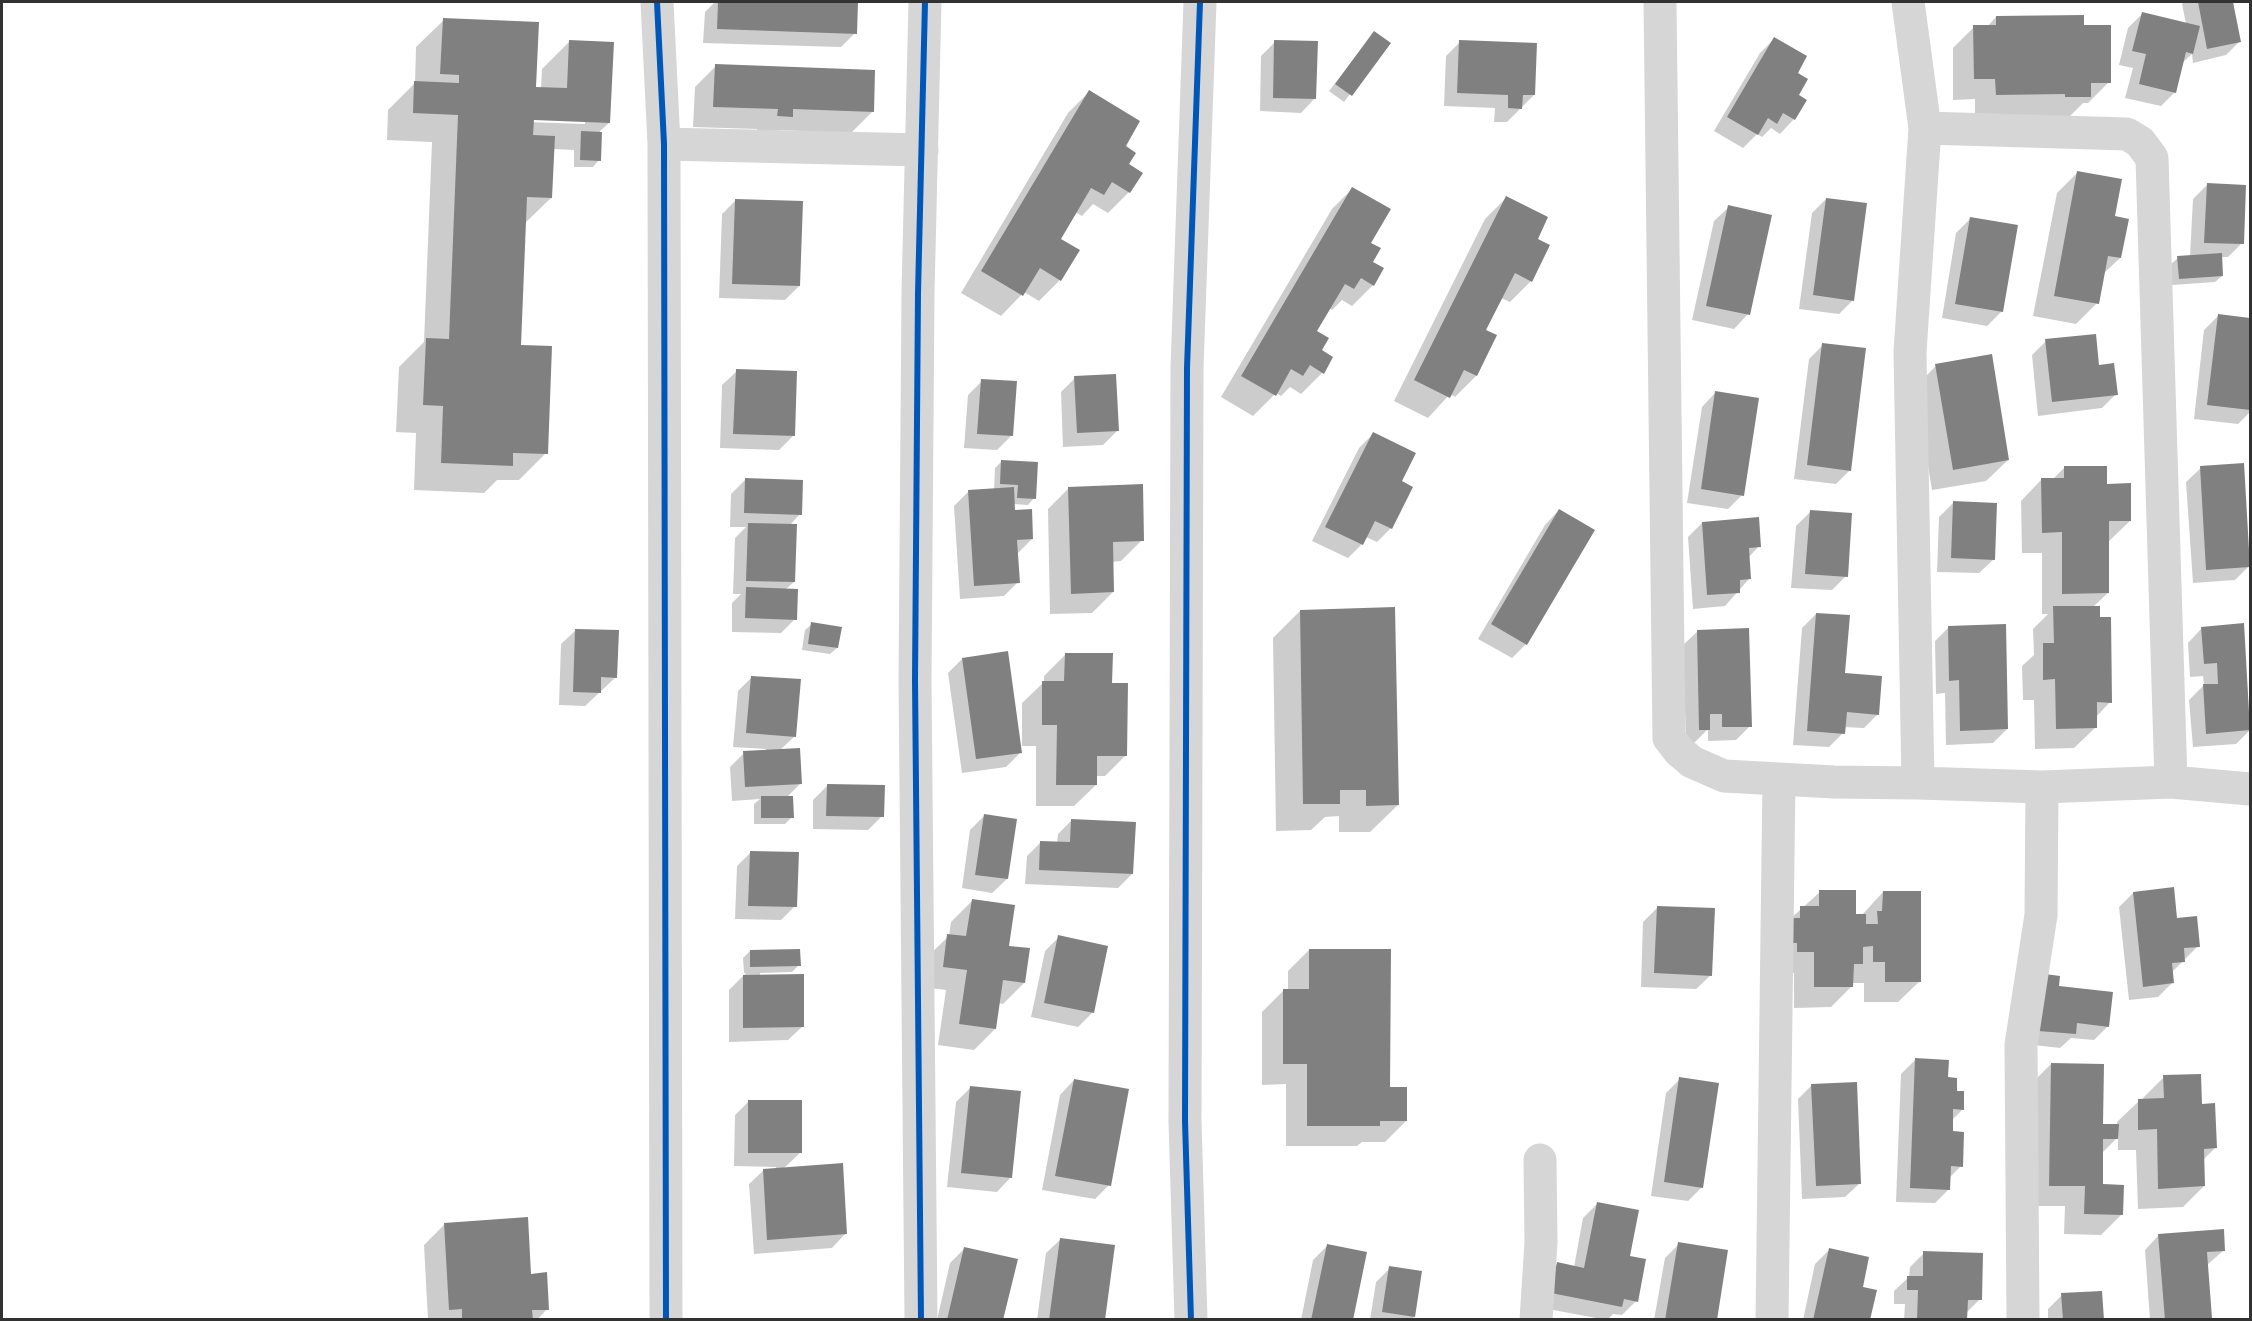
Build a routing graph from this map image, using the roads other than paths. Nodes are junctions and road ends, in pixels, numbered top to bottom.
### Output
1 (657, 2) edge
2 (925, 2) edge
3 (1200, 2) edge
4 (1660, 2) edge
5 (1908, 2) edge
6 (1924, 128) junction
7 (664, 144) junction
8 (922, 150) junction
9 (1779, 779) junction
10 (2171, 782) junction
11 (1918, 783) junction
12 (2042, 787) junction
13 (2250, 789) edge
14 (1539, 1160) dead end
15 (666, 1320) edge
16 (921, 1320) edge
17 (1191, 1320) edge
18 (1536, 1320) edge
19 (1772, 1320) edge
20 (2023, 1320) edge

1 - 7 street
2 - 8 street
3 - 17 street
4 - 9 street
5 - 6 street
6 - 10 street
6 - 11 street
7 - 8 street
7 - 15 street
8 - 16 street
9 - 11 street
9 - 19 street
10 - 12 street
10 - 13 street
11 - 12 street
12 - 20 street
14 - 18 street

